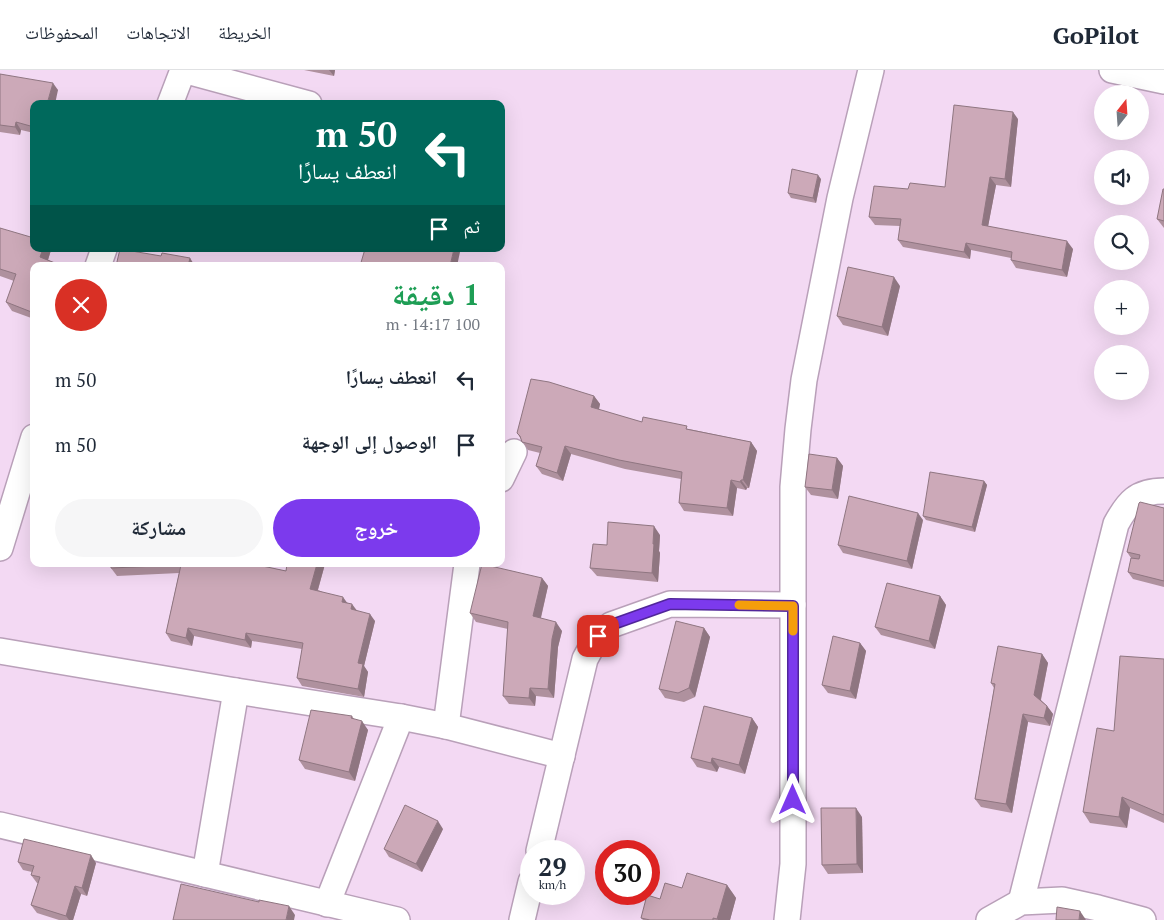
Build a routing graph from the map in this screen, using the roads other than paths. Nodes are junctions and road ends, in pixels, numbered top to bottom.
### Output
1 (183, 70) edge
2 (872, 70) edge
3 (1112, 70) edge
4 (1164, 81) edge
5 (172, 100) edge
6 (295, 100) edge
7 (30, 450) edge
8 (514, 452) dead end
9 (505, 471) edge
10 (1164, 491) edge
11 (0, 548) edge
12 (468, 567) edge
13 (793, 606) junction
14 (0, 651) edge
15 (236, 691) junction
16 (401, 717) junction
17 (446, 726) junction
18 (562, 756) junction
19 (0, 825) edge
20 (542, 840) edge
21 (205, 874) junction
22 (1021, 902) junction
23 (327, 904) junction
24 (526, 905) edge
25 (397, 920) edge
26 (522, 920) edge
27 (787, 920) edge
28 (989, 920) edge
29 (1143, 920) edge

1 - 5 street
1 - 6 street
2 - 13 street
3 - 4 street
7 - 11 street
8 - 9 street
10 - 22 street
12 - 17 street
13 - 18 street
13 - 27 street
14 - 15 street
15 - 16 street
15 - 21 street
16 - 17 street
16 - 23 street
17 - 18 street
18 - 20 street
19 - 21 street
21 - 23 street
22 - 28 street
22 - 29 street
23 - 25 street
24 - 26 street

